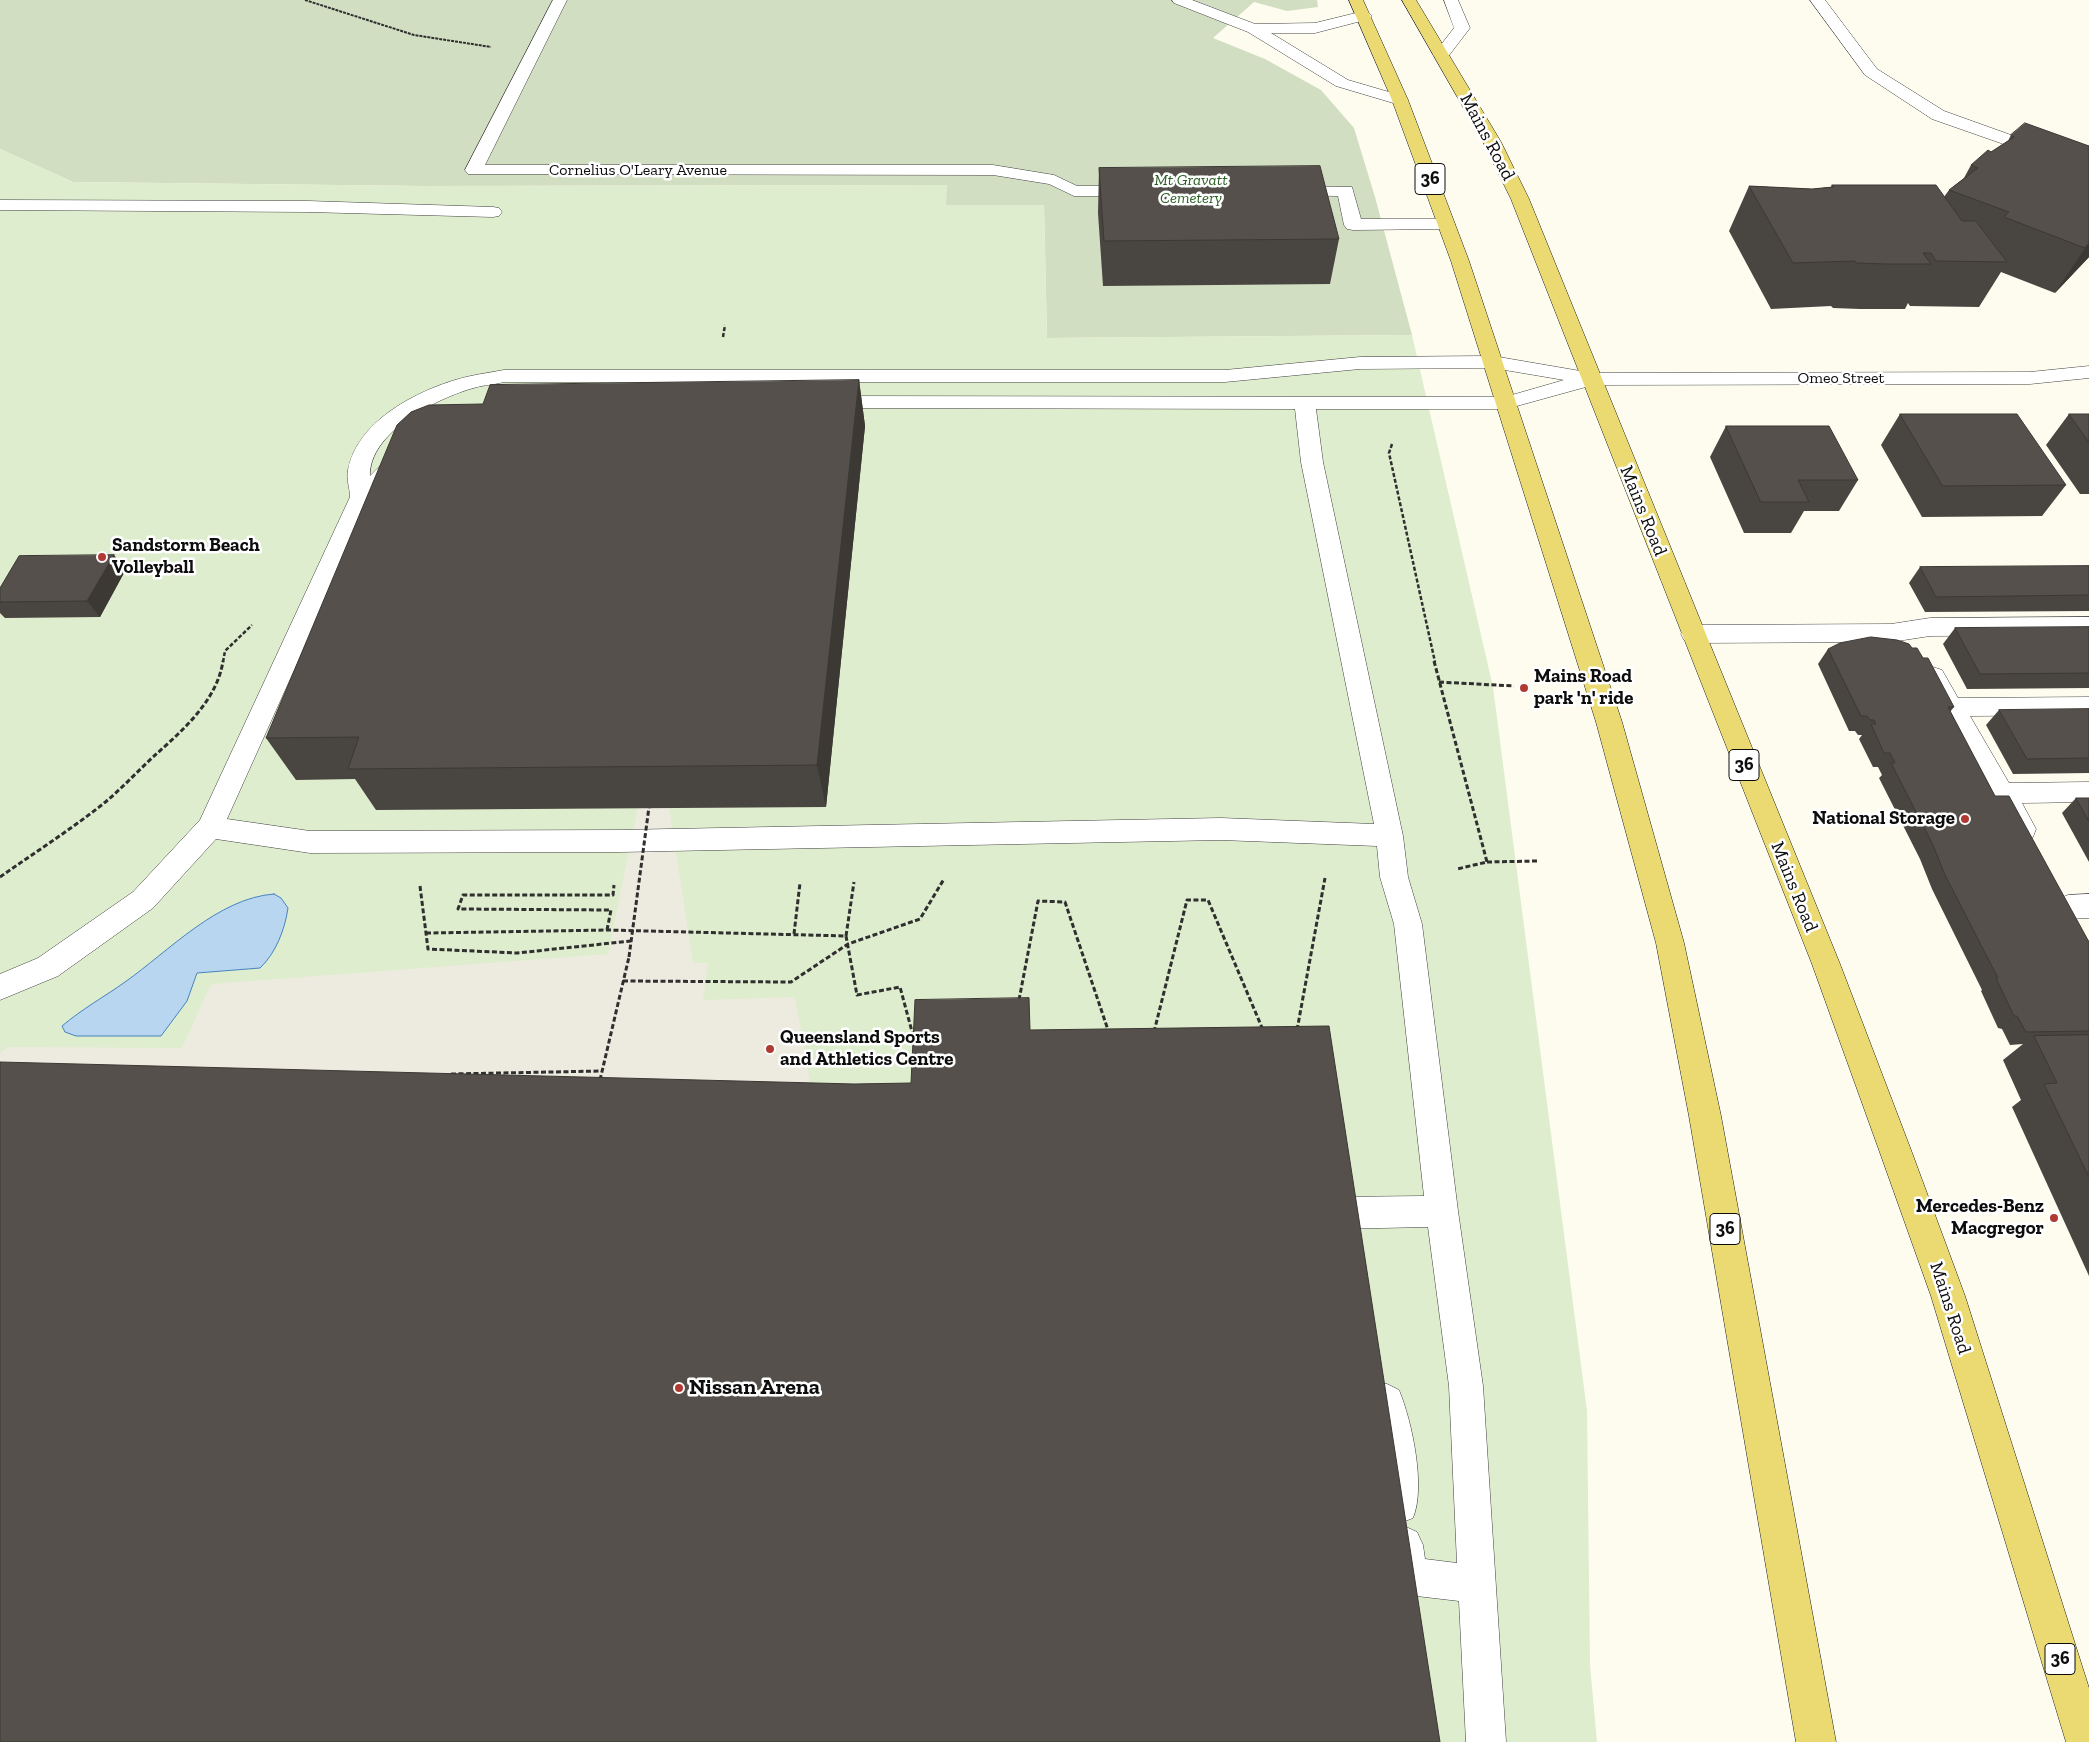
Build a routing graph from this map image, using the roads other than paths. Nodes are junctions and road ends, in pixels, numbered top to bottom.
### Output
1 (560, 0) edge
2 (1179, 0) edge
3 (1356, 0) edge
4 (1409, 0) edge
5 (1451, 0) edge
6 (1817, 0) edge
7 (1364, 16) junction
8 (1253, 30) junction
9 (1442, 55) junction
10 (1400, 100) junction
11 (2089, 169) edge
12 (1152, 191) edge
13 (1268, 191) edge
14 (0, 205) edge
15 (493, 212) dead end
16 (1446, 224) junction
17 (1494, 362) junction
18 (2089, 372) edge
19 (1592, 379) junction
20 (802, 402) edge
21 (1305, 403) junction
22 (1506, 403) junction
23 (408, 449) edge
24 (361, 497) junction
25 (2089, 626) edge
26 (1891, 633) junction
27 (1693, 634) junction
28 (2089, 706) edge
29 (1951, 707) junction
30 (2089, 792) edge
31 (2002, 793) junction
32 (210, 827) junction
33 (1390, 836) junction
34 (2035, 850) edge
35 (2054, 882) edge
36 (2079, 914) edge
37 (0, 987) edge
38 (1442, 1211) junction
39 (1333, 1213) edge
40 (1361, 1401) edge
41 (1478, 1584) junction
42 (1486, 1742) edge
43 (1816, 1742) edge
44 (2086, 1742) edge

1 - 12 street, Cornelius O'Leary Avenue
2 - 8 street
3 - 7 main road, 36
4 - 9 main road, Mains Road / 36
5 - 9 street
6 - 11 street
7 - 8 street
7 - 10 main road, 36
8 - 10 street
9 - 19 main road, Mains Road / 36
10 - 16 main road, 36
13 - 16 street
14 - 15 street
16 - 17 main road, 36
17 - 19 street
17 - 22 main road, 36
17 - 24 street
18 - 19 street, Omeo Street
19 - 22 street
19 - 27 main road, Mains Road / 36
20 - 21 street
21 - 22 street
21 - 33 street
22 - 43 main road, 36
23 - 24 street
24 - 32 street
25 - 26 street
26 - 27 street
26 - 29 street
27 - 44 main road, Mains Road / 36
28 - 29 street
29 - 31 street
30 - 31 street
31 - 34 street
32 - 33 street
32 - 37 street
33 - 38 street
35 - 36 street
38 - 39 street
38 - 41 street
40 - 41 street
41 - 42 street

